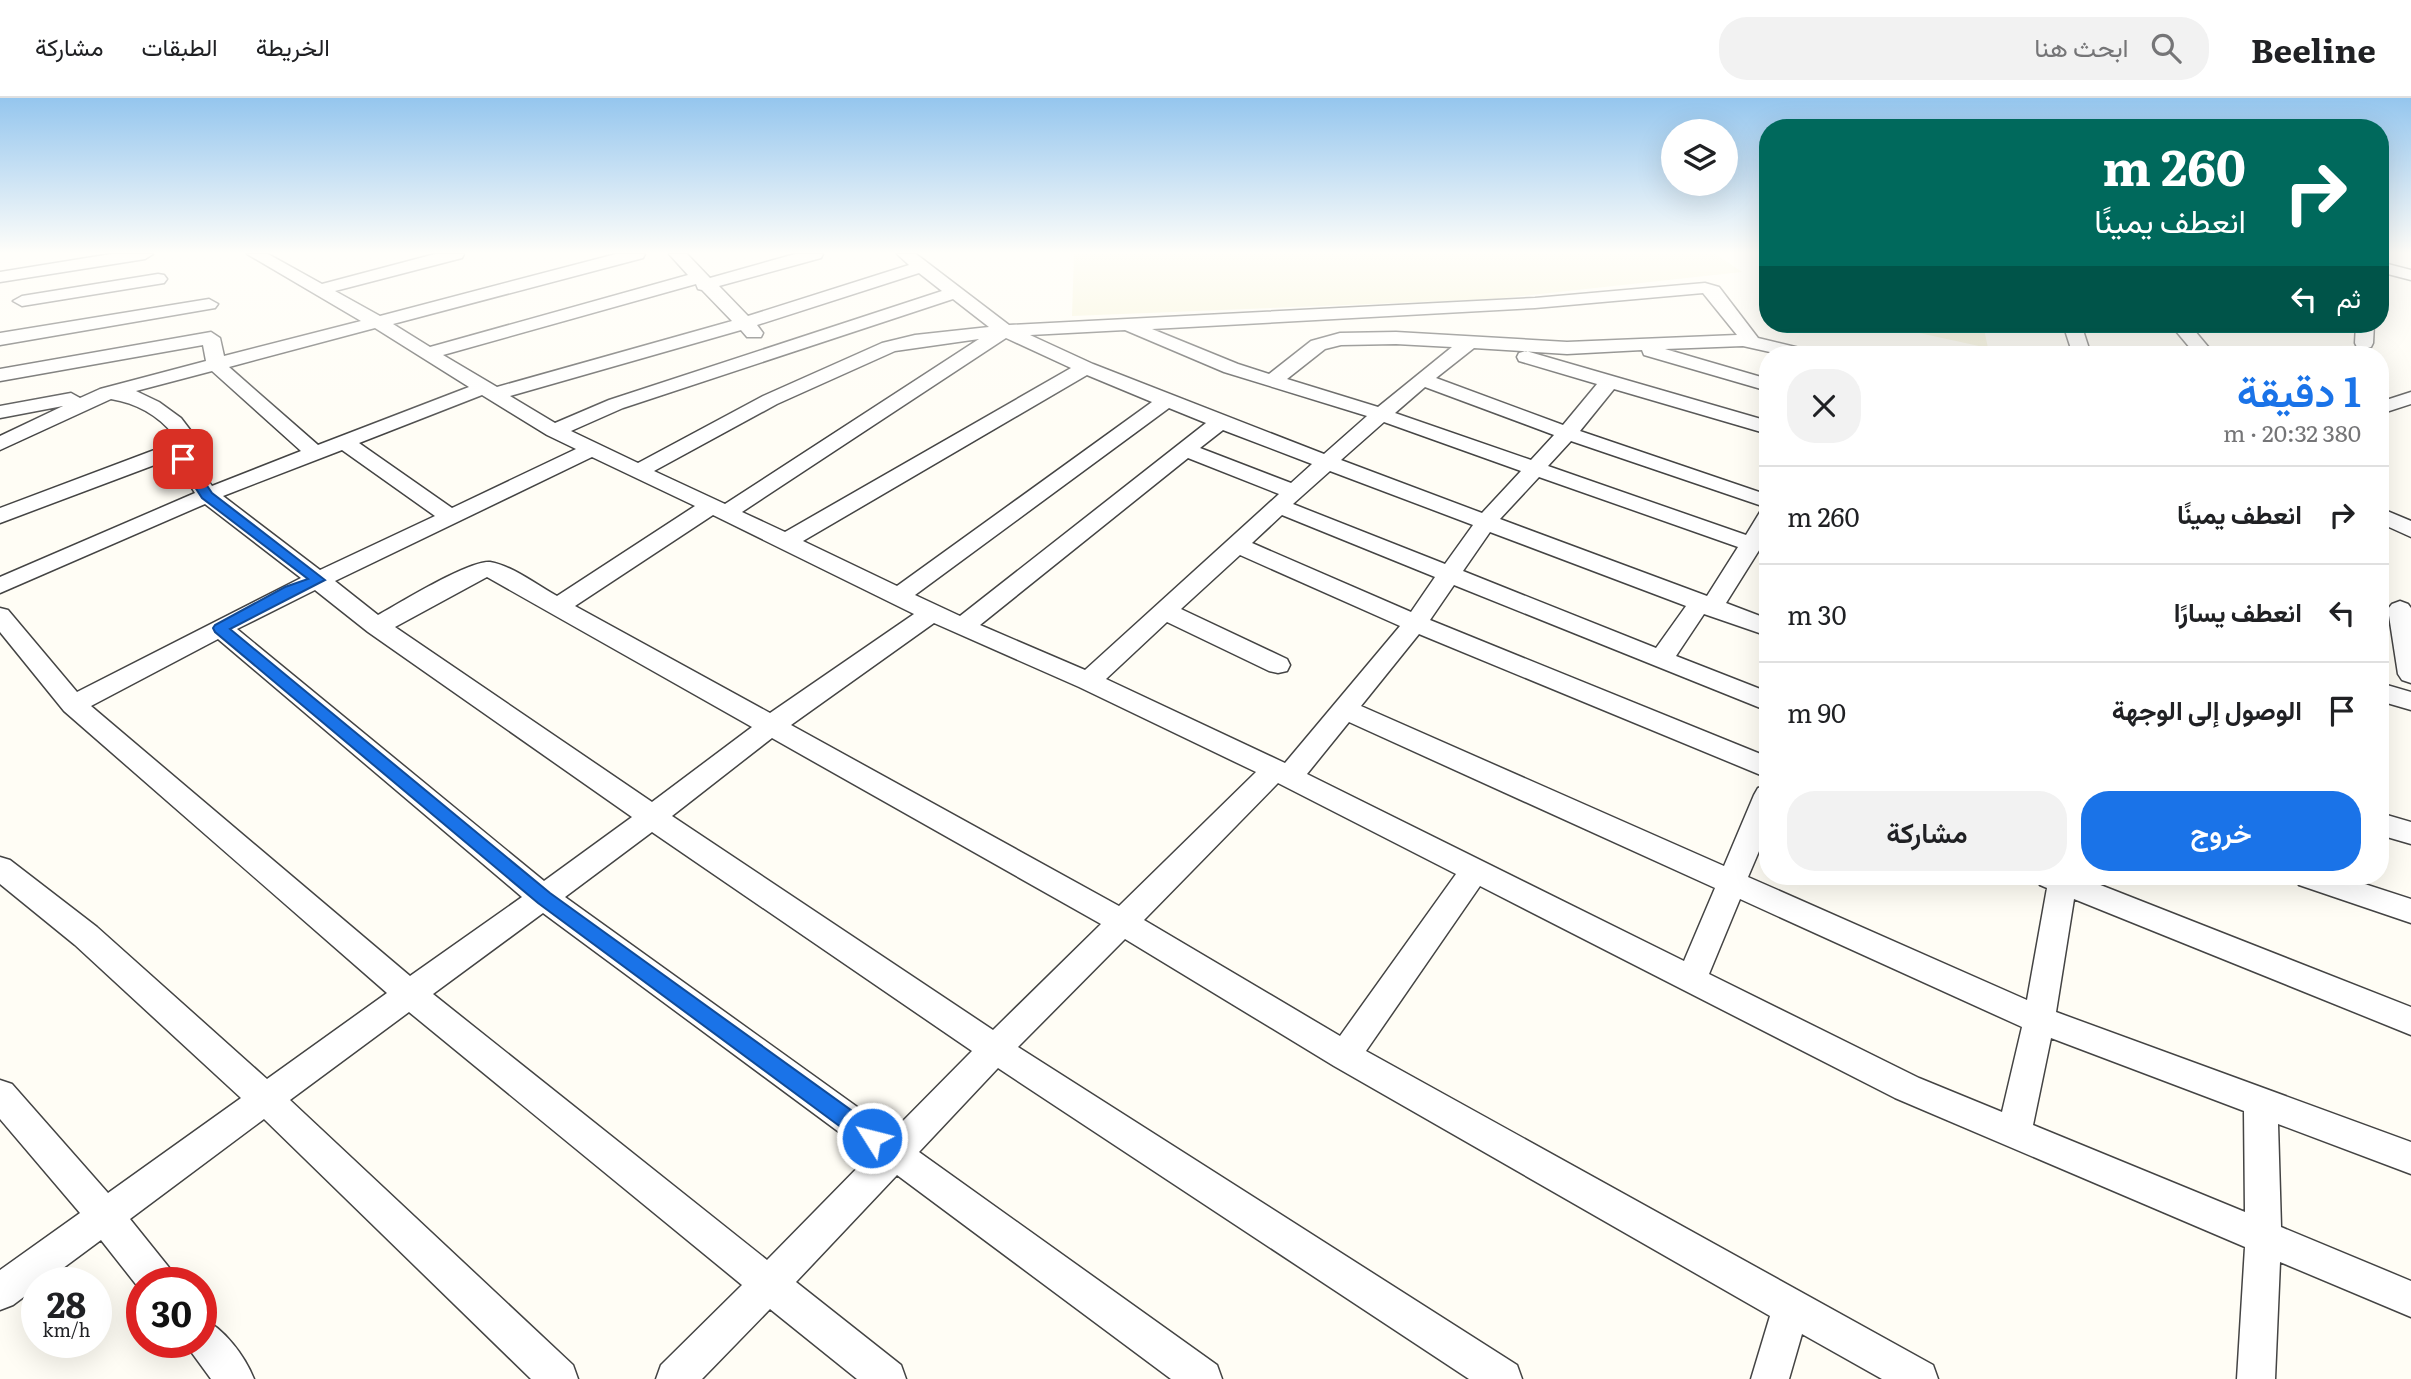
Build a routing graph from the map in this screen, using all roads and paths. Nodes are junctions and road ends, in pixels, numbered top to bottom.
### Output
1 (16, 314) edge
2 (152, 314) edge
3 (362, 314) edge
4 (413, 314) edge
5 (577, 314) edge
6 (735, 314) edge
7 (774, 314) edge
8 (893, 314) edge
9 (984, 314) edge
10 (1324, 314) edge
11 (1730, 314) edge
12 (379, 323) junction
13 (745, 323) junction
14 (1124, 324) junction
15 (1005, 331) junction
16 (5, 339) edge
17 (1751, 341) junction
18 (1470, 342) junction
19 (1631, 345) junction
20 (1770, 346) edge
21 (428, 353) junction
22 (775, 354) junction
23 (217, 366) junction
24 (1086, 368) junction
25 (0, 375) edge
26 (1422, 379) junction
27 (1273, 380) junction
28 (1611, 380) junction
29 (1759, 382) edge
30 (489, 391) junction
31 (107, 393) junction
32 (2411, 398) edge
33 (1166, 401) junction
34 (2389, 405) edge
35 (0, 412) edge
36 (1383, 415) junction
37 (1220, 422) junction
38 (1759, 425) edge
39 (554, 431) junction
40 (1567, 433) junction
41 (344, 442) junction
42 (0, 443) edge
43 (183, 447) junction
44 (1185, 449) junction
45 (591, 450) junction
46 (316, 453) junction
47 (1328, 461) junction
48 (1532, 470) junction
49 (638, 471) junction
50 (207, 495) junction
51 (1286, 499) junction
52 (1759, 499) edge
53 (719, 510) junction
54 (0, 516) edge
55 (451, 517) junction
56 (2389, 519) edge
57 (1486, 522) junction
58 (2411, 530) edge
59 (1759, 531) edge
60 (786, 541) junction
61 (1751, 544) junction
62 (1237, 545) junction
63 (1448, 576) junction
64 (318, 580) junction
65 (0, 586) edge
66 (899, 596) junction
67 (1704, 606) junction
68 (556, 607) junction
69 (2397, 608) edge
70 (1164, 611) junction
71 (932, 613) junction
72 (0, 616) edge
73 (1415, 623) junction
74 (1759, 625) edge
75 (377, 626) junction
76 (963, 626) junction
77 (220, 628) junction
78 (1661, 660) junction
79 (1278, 665) dead end
80 (2411, 674) edge
81 (1088, 681) junction
82 (2389, 695) edge
83 (1759, 698) edge
84 (2411, 701) edge
85 (73, 705) junction
86 (1346, 710) junction
87 (772, 725) junction
88 (1759, 764) edge
89 (1282, 773) junction
90 (1759, 816) edge
91 (652, 817) junction
92 (2389, 827) edge
93 (2411, 833) edge
94 (0, 868) edge
95 (1474, 872) junction
96 (1730, 883) junction
97 (2057, 885) edge
98 (2075, 885) edge
99 (2333, 885) edge
100 (544, 898) junction
101 (2411, 911) edge
102 (1122, 922) junction
103 (1691, 982) junction
104 (408, 993) junction
105 (2039, 1020) junction
106 (2411, 1021) edge
107 (995, 1049) junction
108 (1345, 1056) junction
109 (0, 1095) edge
110 (266, 1099) junction
111 (2262, 1105) junction
112 (2014, 1133) junction
113 (894, 1154) junction
114 (2411, 1158) edge
115 (105, 1216) junction
116 (2263, 1239) junction
117 (145, 1267) edge
118 (769, 1284) junction
119 (0, 1292) edge
120 (2411, 1299) edge
121 (1791, 1308) junction
122 (217, 1357) edge
123 (235, 1379) edge
124 (559, 1379) edge
125 (675, 1379) edge
126 (887, 1379) edge
127 (1203, 1379) edge
128 (1503, 1379) edge
129 (1770, 1379) edge
130 (1919, 1379) edge
131 (2256, 1379) edge

1 - 16 street
2 - 16 street
3 - 12 street
4 - 12 street
5 - 21 street
6 - 13 street
7 - 13 street
8 - 22 street
9 - 15 street
10 - 14 street
11 - 17 street
12 - 21 street
12 - 23 street
13 - 22 street
13 - 30 street
14 - 15 street
14 - 27 street
15 - 24 street
15 - 49 street
15 - 53 street
17 - 19 street
17 - 20 street
18 - 19 street
18 - 26 street
18 - 27 street
18 - 28 street
19 - 29 street
21 - 30 street
22 - 39 street
23 - 25 street
23 - 31 street
23 - 46 street
24 - 33 street
24 - 60 street
26 - 36 street
26 - 40 street
27 - 36 street
28 - 38 street
28 - 40 street
30 - 39 street
30 - 41 street
31 - 35 street
31 - 42 street
31 - 43 street
32 - 34 street
33 - 37 street
33 - 66 street
36 - 47 street
36 - 48 street
37 - 44 street
37 - 47 street
39 - 45 street
40 - 48 street
40 - 52 street
41 - 46 street
41 - 55 street
43 - 50 street
43 - 54 street
44 - 51 street
44 - 76 street
45 - 49 street
45 - 55 street
46 - 50 street
47 - 51 street
47 - 57 street
48 - 57 street
48 - 61 street
49 - 53 street
50 - 64 street
50 - 65 street
51 - 62 street
51 - 63 street
53 - 60 street
53 - 68 street
55 - 64 street
56 - 58 street
57 - 63 street
57 - 67 street
59 - 61 street
60 - 66 street
61 - 67 street
62 - 70 street
62 - 73 street
63 - 73 street
63 - 78 street
64 - 75 street
64 - 77 street
66 - 71 street
67 - 74 street
67 - 78 street
68 - 75 street
68 - 87 street
69 - 80 street
70 - 79 street
70 - 81 street
71 - 76 street
71 - 87 street
72 - 85 street
73 - 86 street
73 - 88 street
75 - 91 street
76 - 81 street
77 - 85 street
77 - 100 street
78 - 83 street
81 - 89 street
82 - 84 street
85 - 104 street
86 - 89 street
86 - 96 street
87 - 91 street
87 - 102 street
89 - 95 street
89 - 102 street
90 - 96 street
91 - 100 street
91 - 107 street
92 - 93 street
94 - 110 street
95 - 103 street
95 - 108 street
96 - 103 street
96 - 105 street
97 - 105 street
98 - 106 street
99 - 101 street
100 - 104 street
100 - 113 street
102 - 107 street
102 - 108 street
103 - 112 street
104 - 110 street
104 - 118 street
105 - 111 street
105 - 112 street
107 - 113 street
107 - 128 street
108 - 121 street
109 - 115 street
110 - 115 street
110 - 124 street
111 - 114 street
111 - 116 street
112 - 116 street
113 - 118 street
113 - 127 street
115 - 117 street
115 - 119 street
116 - 120 street
116 - 131 street
118 - 125 street
118 - 126 street
121 - 129 street
121 - 130 street
122 - 123 street

